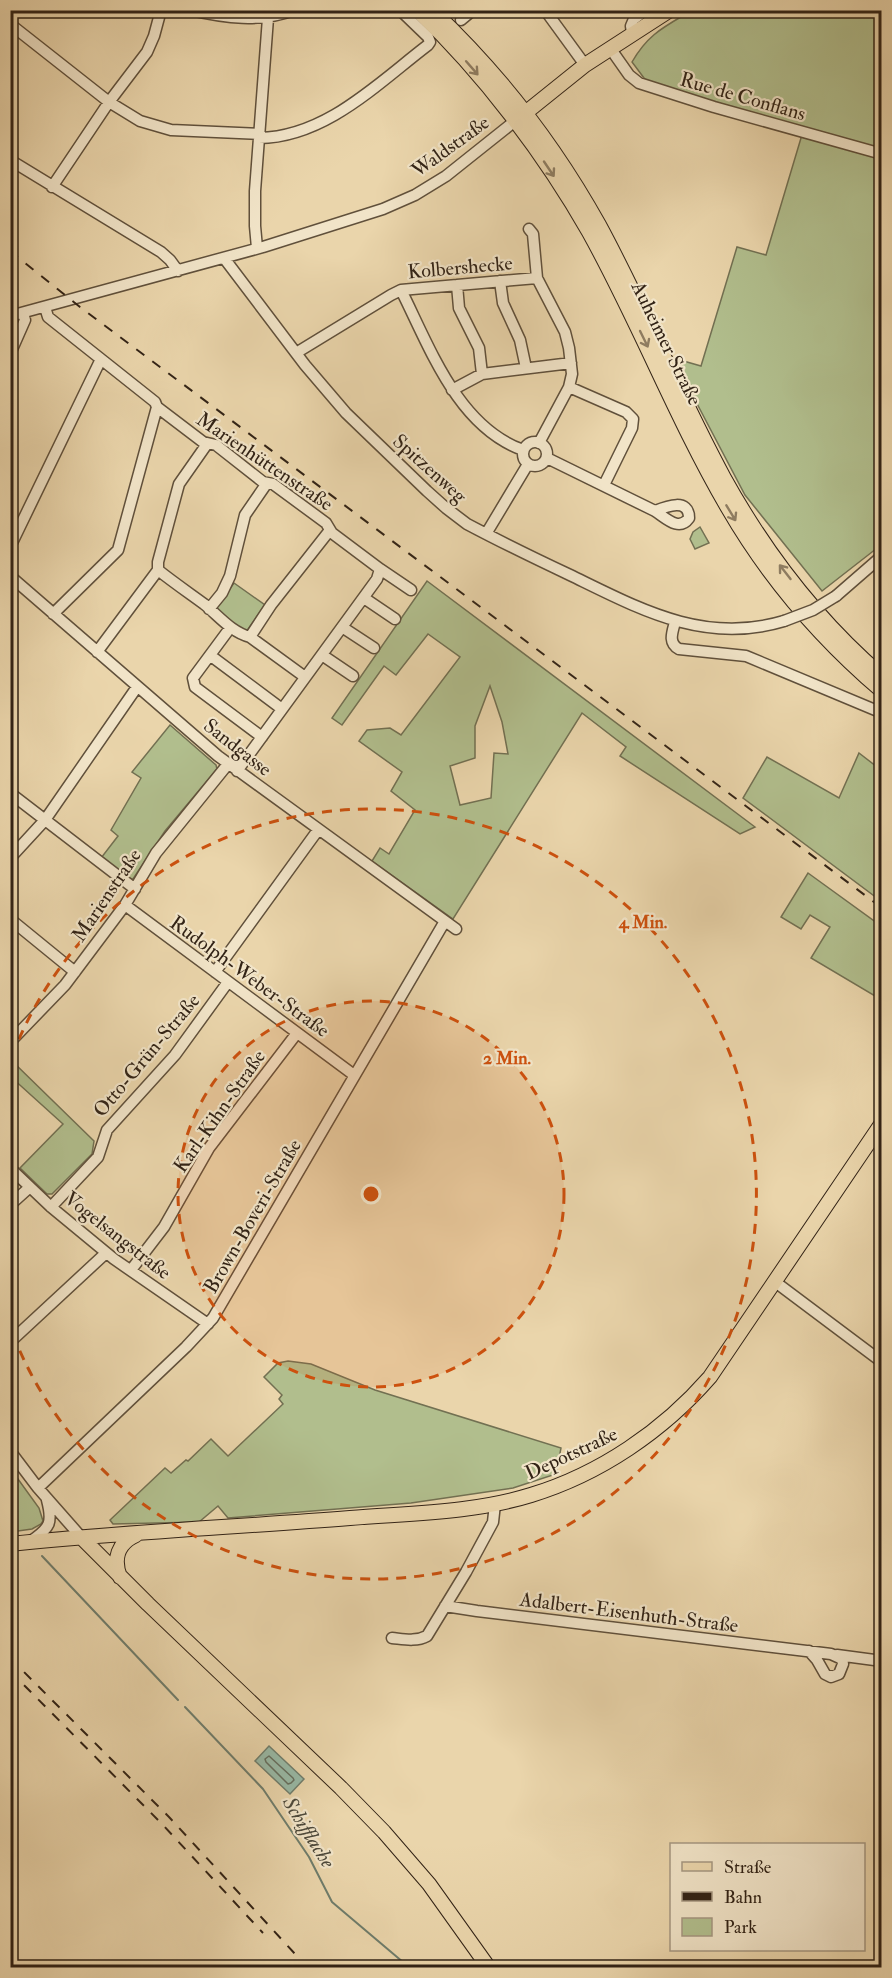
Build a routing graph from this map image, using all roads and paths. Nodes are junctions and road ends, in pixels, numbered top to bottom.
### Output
1 (161, 10) edge
2 (190, 10) edge
3 (294, 10) edge
4 (400, 10) edge
5 (417, 10) edge
6 (432, 10) edge
7 (473, 10) edge
8 (545, 10) edge
9 (646, 10) edge
10 (670, 10) edge
11 (268, 18) junction
12 (461, 20) dead end
13 (10, 24) edge
14 (633, 33) junction
15 (610, 48) junction
16 (585, 65) junction
17 (109, 102) junction
18 (521, 117) junction
19 (259, 136) junction
20 (882, 154) edge
21 (10, 160) edge
22 (52, 187) junction
23 (529, 229) dead end
24 (257, 248) junction
25 (224, 258) junction
26 (178, 271) junction
27 (537, 278) junction
28 (500, 281) junction
29 (457, 285) junction
30 (401, 290) junction
31 (45, 306) junction
32 (23, 313) junction
33 (10, 316) edge
34 (10, 354) edge
35 (296, 354) junction
36 (101, 359) junction
37 (571, 363) junction
38 (526, 368) junction
39 (482, 374) junction
40 (569, 387) junction
41 (452, 390) junction
42 (157, 407) junction
43 (539, 443) junction
44 (207, 444) junction
45 (523, 450) junction
46 (547, 458) junction
47 (528, 464) junction
48 (267, 483) junction
49 (604, 485) junction
50 (655, 511) dead end
51 (330, 530) junction
52 (486, 534) junction
53 (10, 547) edge
54 (882, 556) edge
55 (380, 569) junction
56 (158, 570) junction
57 (10, 576) edge
58 (411, 590) dead end
59 (364, 598) junction
60 (209, 609) junction
61 (53, 614) junction
62 (395, 619) dead end
63 (675, 622) junction
64 (342, 627) junction
65 (231, 628) junction
66 (250, 637) junction
67 (374, 648) dead end
68 (98, 652) junction
69 (322, 655) junction
70 (211, 656) junction
71 (353, 676) dead end
72 (882, 676) edge
73 (305, 677) junction
74 (137, 687) junction
75 (882, 691) edge
76 (282, 709) junction
77 (879, 712) dead end
78 (262, 737) junction
79 (233, 768) junction
80 (10, 793) edge
81 (45, 820) junction
82 (318, 830) junction
83 (10, 858) edge
84 (135, 889) junction
85 (124, 905) junction
86 (10, 919) edge
87 (445, 921) junction
88 (456, 928) dead end
89 (75, 972) junction
90 (215, 972) junction
91 (228, 982) junction
92 (297, 1033) junction
93 (10, 1042) edge
94 (354, 1075) junction
95 (882, 1122) edge
96 (10, 1168) edge
97 (30, 1187) junction
98 (10, 1205) edge
99 (51, 1207) junction
100 (106, 1253) junction
101 (131, 1270) junction
102 (774, 1281) junction
103 (208, 1324) junction
104 (10, 1342) edge
105 (882, 1362) edge
106 (10, 1452) edge
107 (38, 1488) junction
108 (46, 1497) junction
109 (495, 1504) junction
110 (140, 1534) junction
111 (81, 1538) junction
112 (29, 1542) junction
113 (10, 1544) edge
114 (120, 1577) junction
115 (445, 1606) junction
116 (392, 1638) dead end
117 (809, 1652) junction
118 (837, 1655) junction
119 (882, 1661) edge
120 (489, 1968) edge

1 - 17 street
2 - 11 street
3 - 11 street
4 - 19 street
5 -> 18 main road, Auheimer Straße
6 - 18 main road, Auheimer Straße
7 - 12 street
8 - 16 street
9 - 14 street
10 - 14 main road, Waldstraße
11 - 19 street
13 - 17 street
14 - 15 main road, Waldstraße
15 - 16 main road, Waldstraße
15 - 20 street, Rue de Conflans
16 - 18 main road, Waldstraße
17 - 19 street
17 - 22 street
18 - 24 street, Waldstraße
72 -> 18 main road, Auheimer Straße
18 -> 75 main road, Auheimer Straße
19 - 24 street
21 - 22 street
22 - 26 street
23 - 27 street
24 - 25 street, Waldstraße
25 - 26 street, Waldstraße
25 - 35 street, Spitzenweg
26 - 31 street, Waldstraße
27 - 28 street, Kolbershecke
27 - 37 street
28 - 29 street, Kolbershecke
28 - 38 street
29 - 30 street, Kolbershecke
29 - 39 street
30 - 35 street, Kolbershecke
30 - 41 street
31 - 32 street, Waldstraße
31 - 36 street, Marienhüttenstraße
32 - 33 street, Waldstraße
32 - 34 street
35 - 52 street, Spitzenweg
36 - 42 street, Marienhüttenstraße
36 - 53 street
37 - 38 street
37 - 40 street
38 - 39 street
39 - 41 street
40 - 43 street
40 - 49 street
41 - 45 street
42 - 44 street, Marienhüttenstraße
42 - 61 street
43 - 45 street
43 - 46 street
44 - 48 street, Marienhüttenstraße
44 - 56 street
45 - 47 street
46 - 47 street
46 - 49 street
47 - 52 street
48 - 51 street, Marienhüttenstraße
48 - 60 street
49 - 50 street
51 - 55 street, Marienhüttenstraße
51 - 66 street
52 - 63 street, Spitzenweg
54 - 63 street, Spitzenweg, bridge
55 - 58 street, Marienhüttenstraße
55 - 59 street
56 - 60 street
56 - 68 street
57 - 61 street, Sandgasse
59 - 62 street
59 - 64 street
60 - 65 street
61 - 68 street, Sandgasse
63 - 77 street
64 - 67 street
64 - 69 street
65 - 66 street
65 - 70 street
66 - 73 street
68 - 74 street, Sandgasse
69 - 71 street
69 - 73 street
70 - 76 street
70 - 78 street
73 - 76 street
74 - 79 street, Sandgasse
74 - 81 street
76 - 78 street
78 - 79 street
79 - 82 street, Sandgasse
79 - 84 street, Marienstraße
80 - 81 street
81 - 83 street
81 - 84 street
82 - 87 street, Sandgasse
82 - 90 street
84 - 85 street, Marienstraße
85 - 89 street, Marienstraße
85 - 90 street, Rudolph-Weber-Straße
86 - 89 street
87 - 88 street, Sandgasse
87 - 94 street, Brown-Boveri-Straße
89 - 93 street, Marienstraße
90 - 91 street, Rudolph-Weber-Straße
91 - 92 street, Rudolph-Weber-Straße
91 - 99 street, Otto-Grün-Straße
92 - 94 street, Rudolph-Weber-Straße
92 - 101 street, Karl-Kihn-Straße
94 - 103 street, Brown-Boveri-Straße
95 - 102 main road, Depotstraße
96 - 97 street, Vogelsangstraße
97 - 98 street
97 - 99 street, Vogelsangstraße
99 - 100 street, Vogelsangstraße
100 - 101 street, Vogelsangstraße
100 - 104 street
101 - 103 street, Vogelsangstraße
102 - 105 street
102 - 109 main road, Depotstraße
103 - 107 street, Brown-Boveri-Straße
106 - 107 street
107 - 108 street
108 - 111 street
108 - 112 street
109 - 110 main road, Depotstraße
109 - 115 street
110 - 111 main road, Depotstraße
110 - 114 main road
111 - 112 main road, Depotstraße
111 - 114 main road
112 - 113 main road, Depotstraße
114 - 120 main road
115 - 116 street
115 - 117 street, Adalbert-Eisenhuth-Straße
117 - 118 street, Adalbert-Eisenhuth-Straße
117 - 118 street
118 - 119 street, Adalbert-Eisenhuth-Straße

